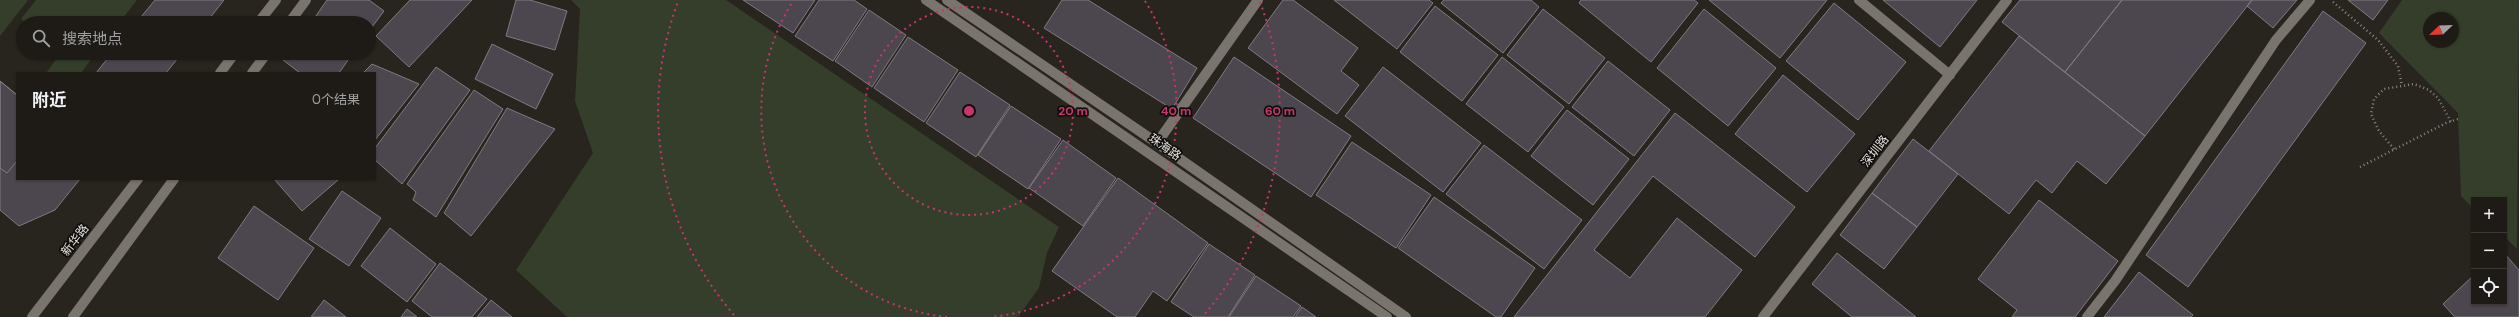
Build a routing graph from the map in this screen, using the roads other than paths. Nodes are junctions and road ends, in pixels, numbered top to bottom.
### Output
1 (276, 0) edge
2 (306, 0) edge
3 (926, 0) edge
4 (946, 0) edge
5 (1258, 0) edge
6 (1859, 0) edge
7 (2007, 0) edge
8 (2310, 0) edge
9 (263, 16) edge
10 (294, 16) edge
11 (230, 60) edge
12 (262, 60) edge
13 (221, 72) edge
14 (253, 72) edge
15 (1950, 75) junction
16 (1157, 143) junction
17 (137, 180) edge
18 (173, 180) edge
19 (32, 317) edge
20 (73, 317) edge
21 (1387, 317) edge
22 (1406, 317) edge
23 (1763, 317) edge
24 (2087, 317) edge

1 - 9 street
2 - 10 street
3 - 21 street, 珠海路
4 - 16 street, 珠海路
5 - 16 street
6 - 15 street
7 - 15 street, 深圳路
8 - 24 street
11 - 13 street
12 - 14 street
15 - 23 street, 深圳路
16 - 22 street, 珠海路
17 - 19 street, 新华路
18 - 20 street

